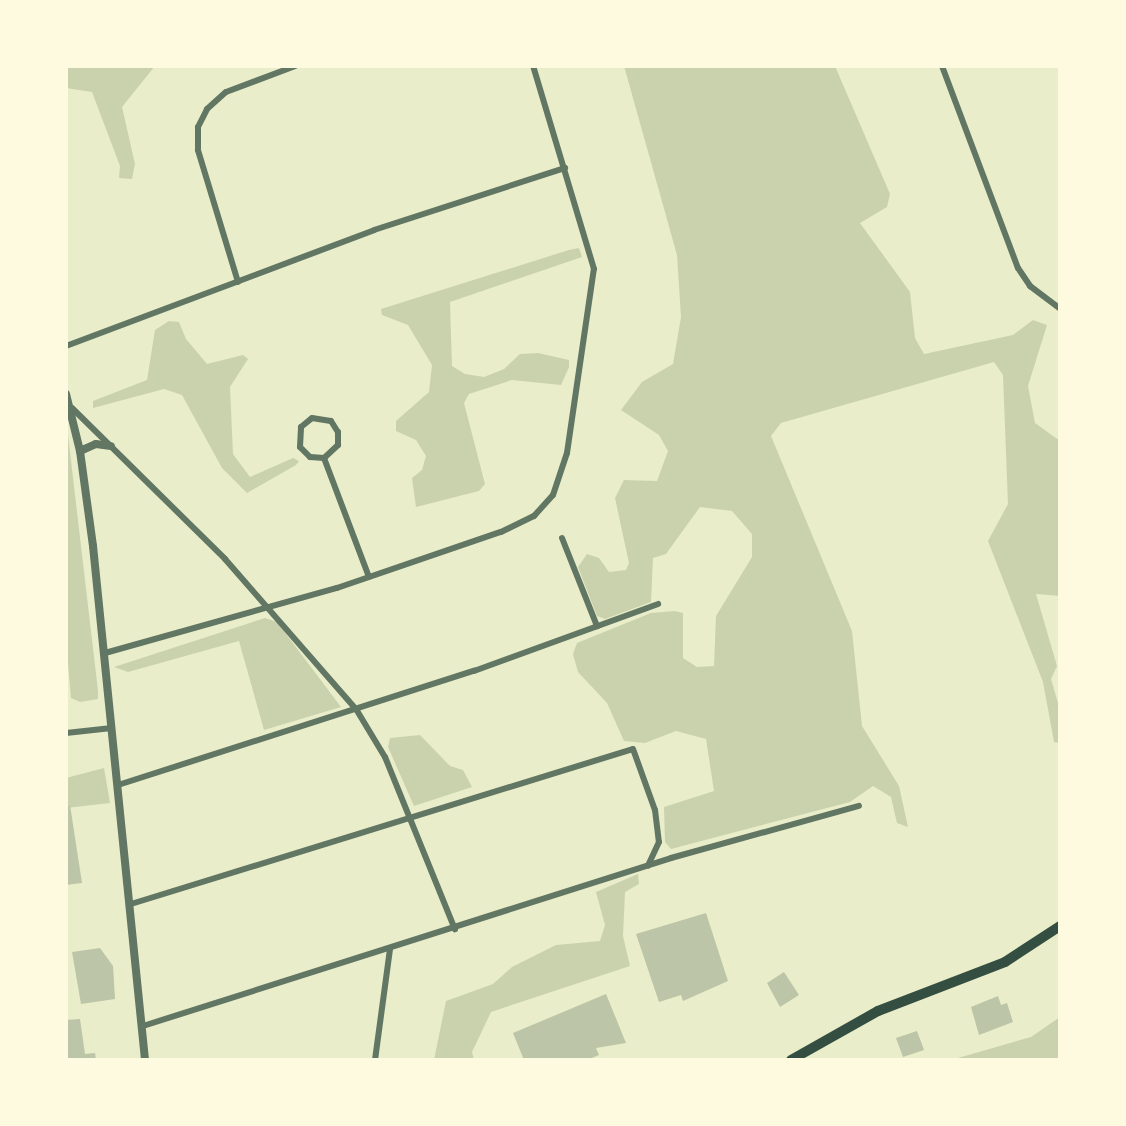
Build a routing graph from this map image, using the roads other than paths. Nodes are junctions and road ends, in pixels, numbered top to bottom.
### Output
1 (295, 66) edge
2 (533, 66) edge
3 (942, 66) edge
4 (565, 168) junction
5 (238, 282) junction
6 (1060, 309) edge
7 (66, 346) edge
8 (66, 394) edge
9 (72, 408) junction
10 (111, 446) junction
11 (80, 451) junction
12 (324, 458) junction
13 (562, 538) dead end
14 (369, 577) junction
15 (658, 604) dead end
16 (270, 607) junction
17 (597, 626) junction
18 (105, 653) junction
19 (356, 709) junction
20 (112, 728) junction
21 (66, 733) edge
22 (118, 785) junction
23 (859, 806) dead end
24 (410, 818) junction
25 (647, 868) junction
26 (131, 904) junction
27 (1060, 926) edge
28 (455, 929) junction
29 (390, 949) junction
30 (143, 1026) junction
31 (145, 1060) edge
32 (375, 1060) edge
33 (791, 1060) edge

1 - 5 street
2 - 4 street
3 - 6 street
4 - 5 street
4 - 14 street
5 - 7 street
8 - 9 street
9 - 10 street
9 - 11 street
10 - 11 street
10 - 16 street
11 - 18 street
12 - 12 street
12 - 14 street
13 - 17 street
14 - 16 street
15 - 17 street
16 - 18 street
16 - 19 street
17 - 19 street
18 - 20 street
19 - 22 street
19 - 24 street
20 - 21 street
20 - 22 street
22 - 26 street
23 - 25 street
24 - 25 street
24 - 26 street
24 - 28 street
25 - 28 street
26 - 30 street
27 - 33 main road
28 - 29 street
29 - 30 street
29 - 32 street
30 - 31 street

